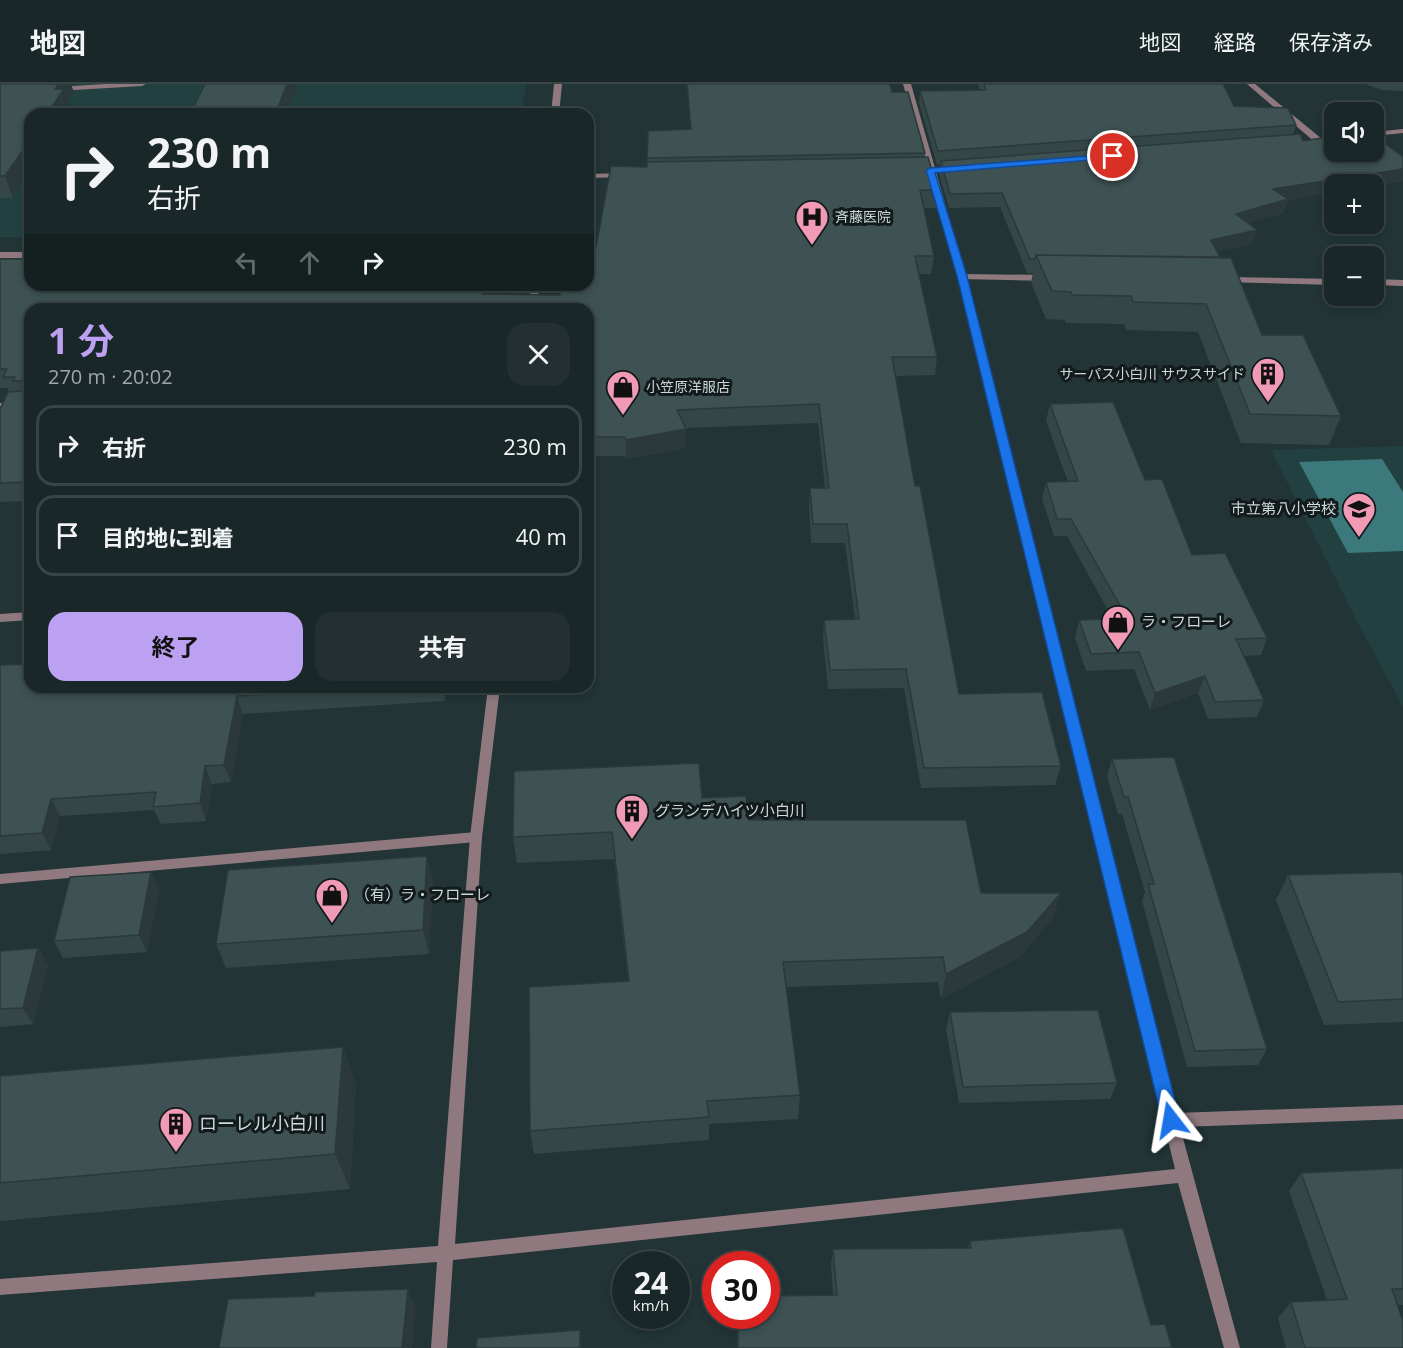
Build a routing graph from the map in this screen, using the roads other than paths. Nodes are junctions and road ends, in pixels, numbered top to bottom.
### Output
1 (142, 84) edge
2 (558, 84) edge
3 (908, 84) edge
4 (1251, 84) edge
5 (47, 89) edge
6 (556, 108) edge
7 (1403, 131) edge
8 (1384, 133) edge
9 (1307, 142) edge
10 (635, 175) edge
11 (594, 176) edge
12 (0, 255) edge
13 (24, 255) edge
14 (962, 276) junction
15 (1055, 278) edge
16 (1218, 280) edge
17 (1324, 282) edge
18 (1384, 282) edge
19 (1403, 283) edge
20 (24, 405) edge
21 (0, 406) edge
22 (24, 616) edge
23 (0, 618) edge
24 (493, 693) edge
25 (476, 837) junction
26 (0, 879) edge
27 (1403, 1112) edge
28 (1171, 1120) junction
29 (1184, 1175) junction
30 (447, 1253) junction
31 (0, 1287) edge
32 (439, 1348) edge
33 (1232, 1348) edge

1 - 5 street
2 - 6 street
3 - 14 street
4 - 9 street
7 - 8 street
10 - 11 street
12 - 13 street
14 - 15 street
14 - 28 street
16 - 17 street
18 - 19 street
20 - 21 street
22 - 23 street
24 - 25 street
25 - 26 street
25 - 30 street
27 - 28 street
28 - 29 street
29 - 30 street
29 - 33 street
30 - 31 street
30 - 32 street

